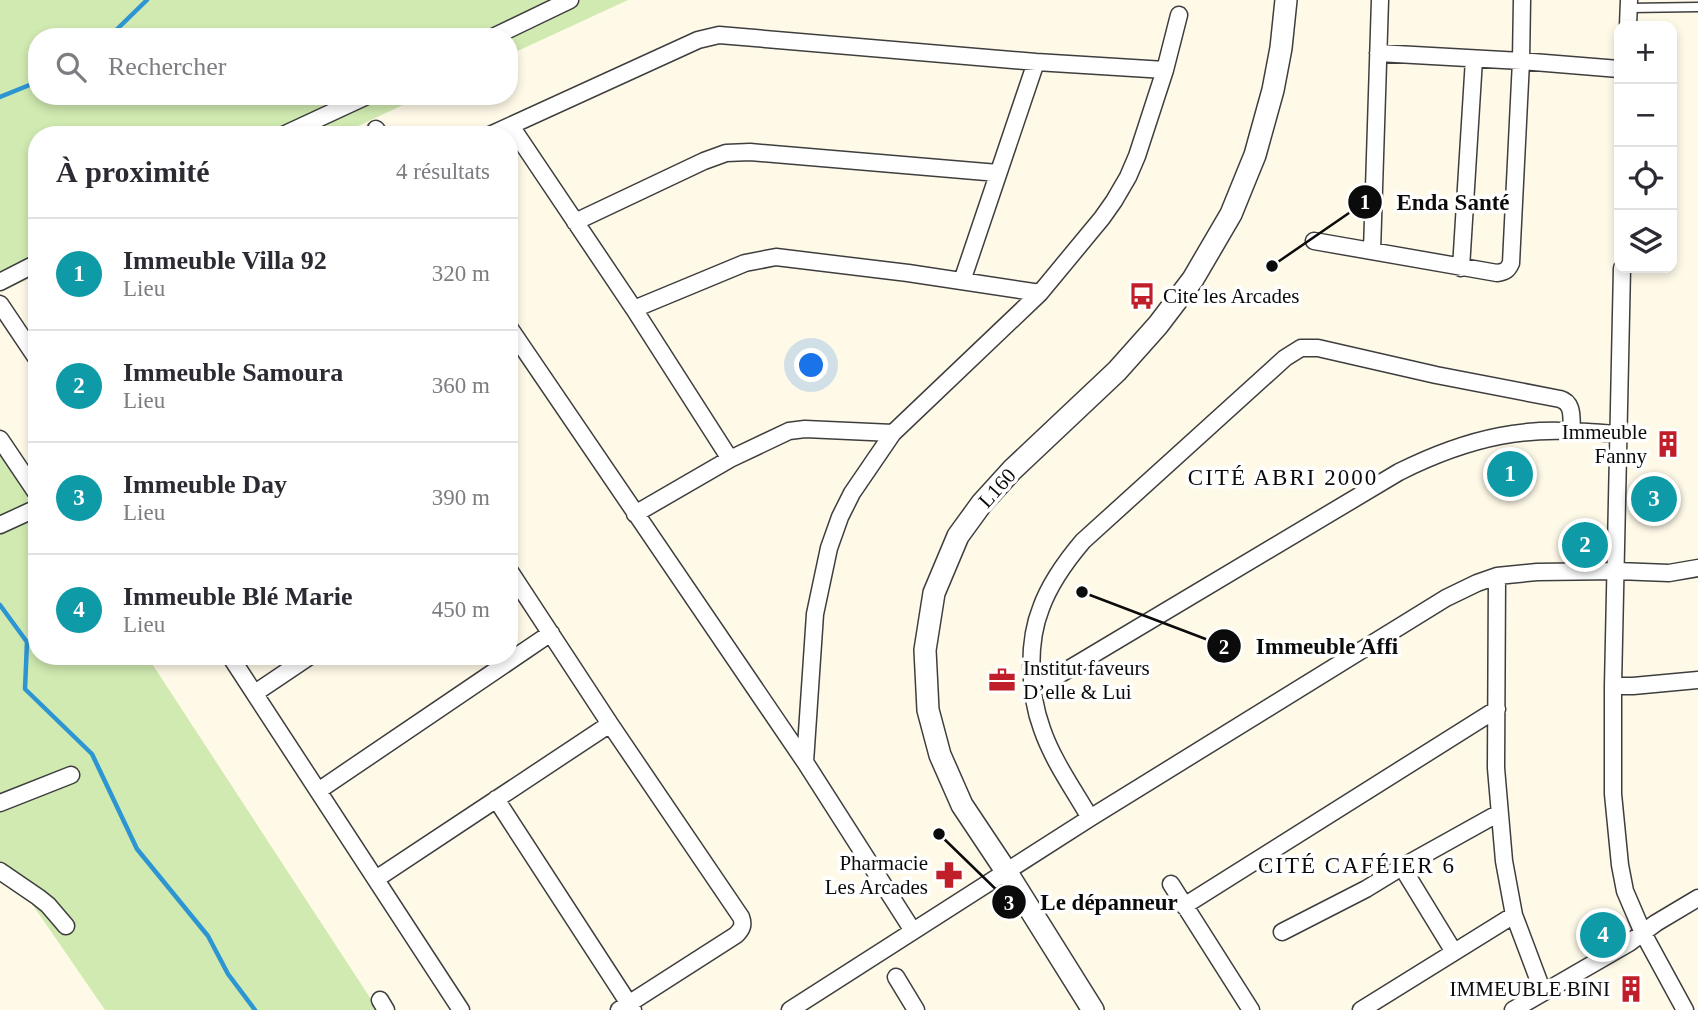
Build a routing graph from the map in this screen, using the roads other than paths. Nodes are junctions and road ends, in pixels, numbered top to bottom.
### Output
1 (570, 0) edge
2 (1286, 0) edge
3 (1380, 0) edge
4 (1522, 0) edge
5 (1629, 4) edge
6 (1698, 7) edge
7 (1179, 15) dead end
8 (512, 28) edge
9 (1378, 53) junction
10 (1474, 58) junction
11 (1521, 61) junction
12 (1036, 62) junction
13 (1614, 69) edge
14 (1165, 70) junction
15 (348, 105) edge
16 (511, 125) edge
17 (302, 126) edge
18 (518, 136) edge
19 (998, 173) junction
20 (575, 222) junction
21 (1314, 242) dead end
22 (1372, 251) junction
23 (28, 268) edge
24 (1461, 268) junction
25 (1622, 273) edge
26 (962, 281) junction
27 (0, 282) edge
28 (1040, 293) junction
29 (0, 304) edge
30 (635, 309) junction
31 (28, 340) edge
32 (518, 340) edge
33 (1572, 431) junction
34 (893, 433) junction
35 (1618, 434) junction
36 (0, 439) edge
37 (730, 459) junction
38 (28, 481) edge
39 (28, 512) edge
40 (635, 514) junction
41 (0, 525) edge
42 (1698, 568) edge
43 (1617, 571) junction
44 (1497, 576) junction
45 (518, 584) edge
46 (551, 633) junction
47 (518, 655) edge
48 (236, 665) edge
49 (297, 665) edge
50 (504, 665) edge
51 (1698, 680) edge
52 (1614, 685) junction
53 (1032, 691) junction
54 (255, 693) junction
55 (1497, 709) junction
56 (610, 724) junction
57 (805, 762) junction
58 (71, 775) dead end
59 (318, 791) junction
60 (496, 799) junction
61 (0, 803) edge
62 (1499, 813) junction
63 (1090, 818) junction
64 (1402, 867) junction
65 (0, 871) edge
66 (1006, 872) junction
67 (376, 879) junction
68 (1171, 884) dead end
69 (1698, 898) edge
70 (1185, 906) junction
71 (1514, 915) junction
72 (65, 926) dead end
73 (913, 932) junction
74 (1282, 932) dead end
75 (1643, 933) junction
76 (1454, 952) junction
77 (895, 977) dead end
78 (1543, 992) junction
79 (627, 1008) edge
80 (461, 1010) edge
81 (790, 1010) edge
82 (916, 1010) edge
83 (1093, 1010) edge
84 (1251, 1010) edge
85 (1361, 1010) edge
86 (1513, 1010) edge
87 (1685, 1010) edge

1 - 8 street
2 - 66 street, L160
3 - 9 street
4 - 11 street
5 - 6 lane
7 - 14 street
9 - 10 street
9 - 22 street
10 - 11 street
10 - 24 street
11 - 13 street
11 - 24 street
12 - 14 street
12 - 16 street
12 - 19 street
14 - 28 street
15 - 17 street
18 - 20 street
19 - 20 street
19 - 26 street
20 - 30 street
21 - 22 street
22 - 24 street
23 - 27 street
25 - 35 street
26 - 28 street
26 - 30 street
28 - 34 street
29 - 31 street
30 - 37 street
32 - 40 street
33 - 35 street
33 - 53 street
33 - 53 street
34 - 37 street
34 - 57 street
35 - 43 street
36 - 38 street
37 - 40 street
39 - 41 street
40 - 57 street
42 - 43 street
43 - 44 street
43 - 52 street
44 - 55 street
44 - 63 street
45 - 46 street
46 - 47 street
46 - 56 street
48 - 54 street
49 - 54 street
50 - 59 street
51 - 52 street
52 - 75 street
53 - 63 street
54 - 59 street
55 - 62 street
55 - 70 street
56 - 60 street
56 - 79 street
57 - 73 street
58 - 61 street
59 - 67 street
60 - 67 street
60 - 79 street
62 - 64 street
62 - 71 street
63 - 66 street
64 - 74 street
64 - 76 street
65 - 72 street
66 - 73 street
66 - 83 street, L160
67 - 80 street
68 - 70 street
69 - 75 street
70 - 84 street
71 - 76 street
71 - 78 street
73 - 81 street
75 - 78 street
75 - 87 street
76 - 85 street
77 - 82 street
78 - 86 street

